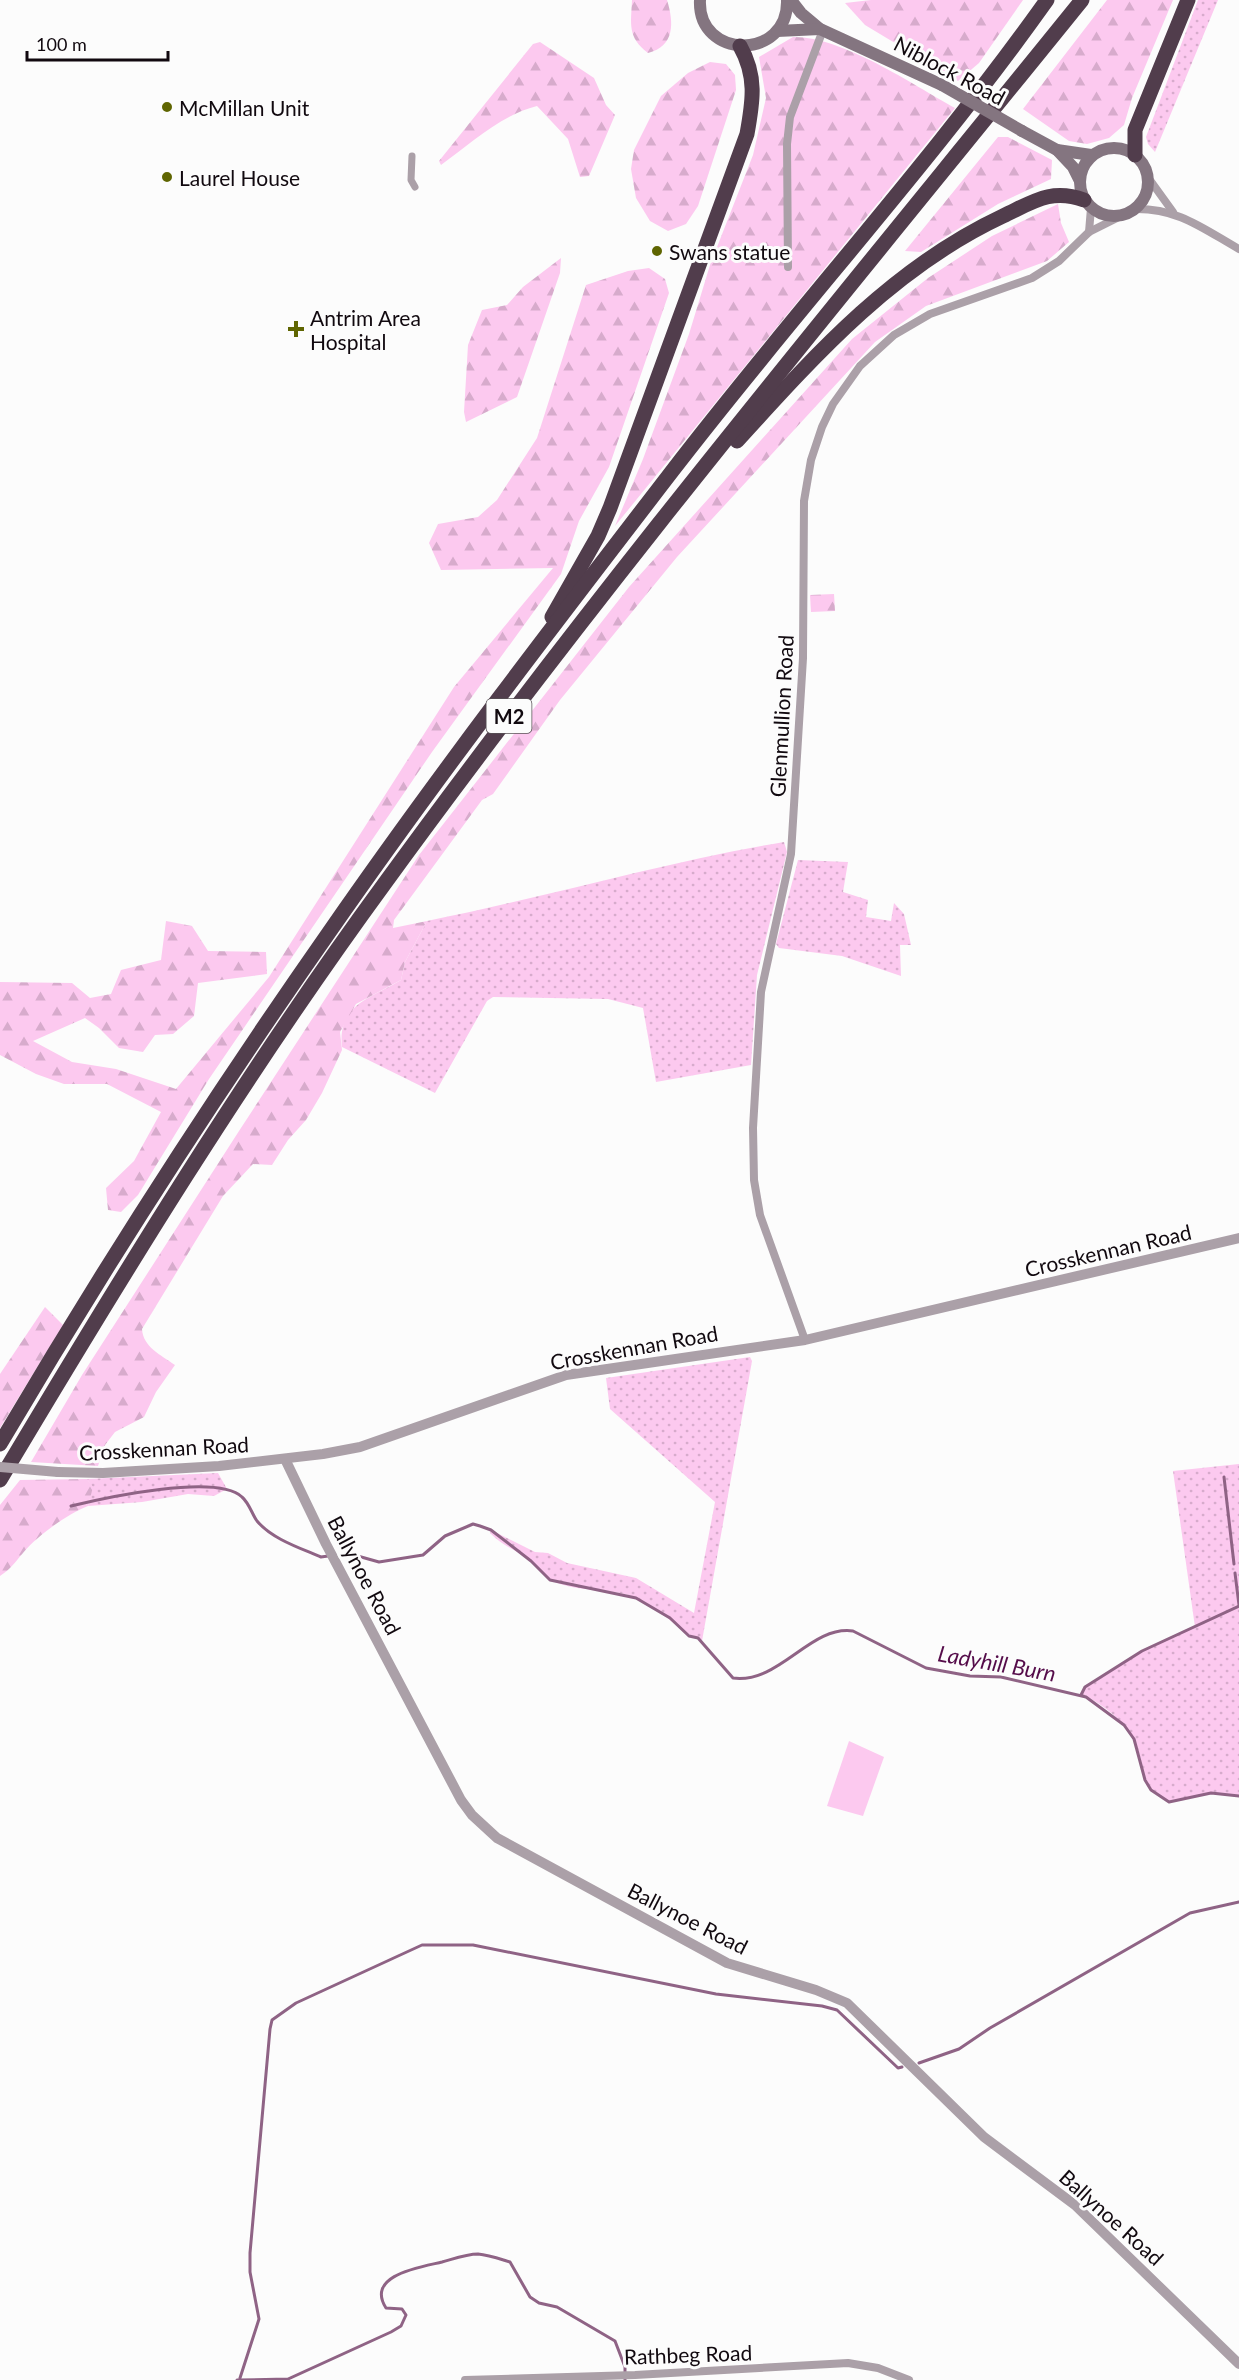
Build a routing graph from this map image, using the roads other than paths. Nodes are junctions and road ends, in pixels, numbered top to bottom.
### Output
1 (700, 0) edge
2 (789, 0) edge
3 (1047, 0) edge
4 (1083, 0) edge
5 (1188, 0) edge
6 (821, 29) junction
7 (777, 31) junction
8 (740, 46) junction
9 (1057, 150) junction
10 (1091, 155) junction
11 (1135, 155) junction
12 (412, 156) dead end
13 (1148, 176) junction
14 (1079, 179) junction
15 (415, 187) dead end
16 (1088, 204) junction
17 (1129, 212) junction
18 (1173, 212) junction
19 (1089, 232) junction
20 (1239, 249) edge
21 (788, 267) dead end
22 (659, 521) junction
23 (535, 652) junction
24 (1239, 1238) edge
25 (805, 1340) junction
26 (0, 1444) edge
27 (285, 1459) junction
28 (0, 1467) edge
29 (0, 1480) edge
30 (1239, 2364) edge
31 (465, 2380) edge
32 (909, 2380) edge

1 - 8 main road
2 - 6 main road, Niblock Road
2 - 7 main road
3 - 23 highway, M2
4 - 22 highway, M2
5 - 11 highway
6 - 7 main road, Niblock Road
6 - 9 main road, Niblock Road, bridge
6 - 21 street
7 - 8 main road
8 - 23 highway
9 - 10 main road, Niblock Road
9 - 14 main road, Niblock Road
10 - 11 main road
10 - 14 main road
11 - 13 main road
12 - 15 street
13 - 17 main road
13 - 18 street
14 - 16 main road
16 - 17 main road
16 - 19 street
16 - 22 highway
17 - 18 street
17 - 19 street, Glenmullion Road
18 - 20 street
19 - 25 street, Glenmullion Road
22 - 29 highway, M2
23 - 26 highway, M2
24 - 25 street, Crosskennan Road
25 - 27 street, Crosskennan Road
27 - 28 street, Crosskennan Road, bridge
27 - 30 street, Ballynoe Road
31 - 32 street, Rathbeg Road

